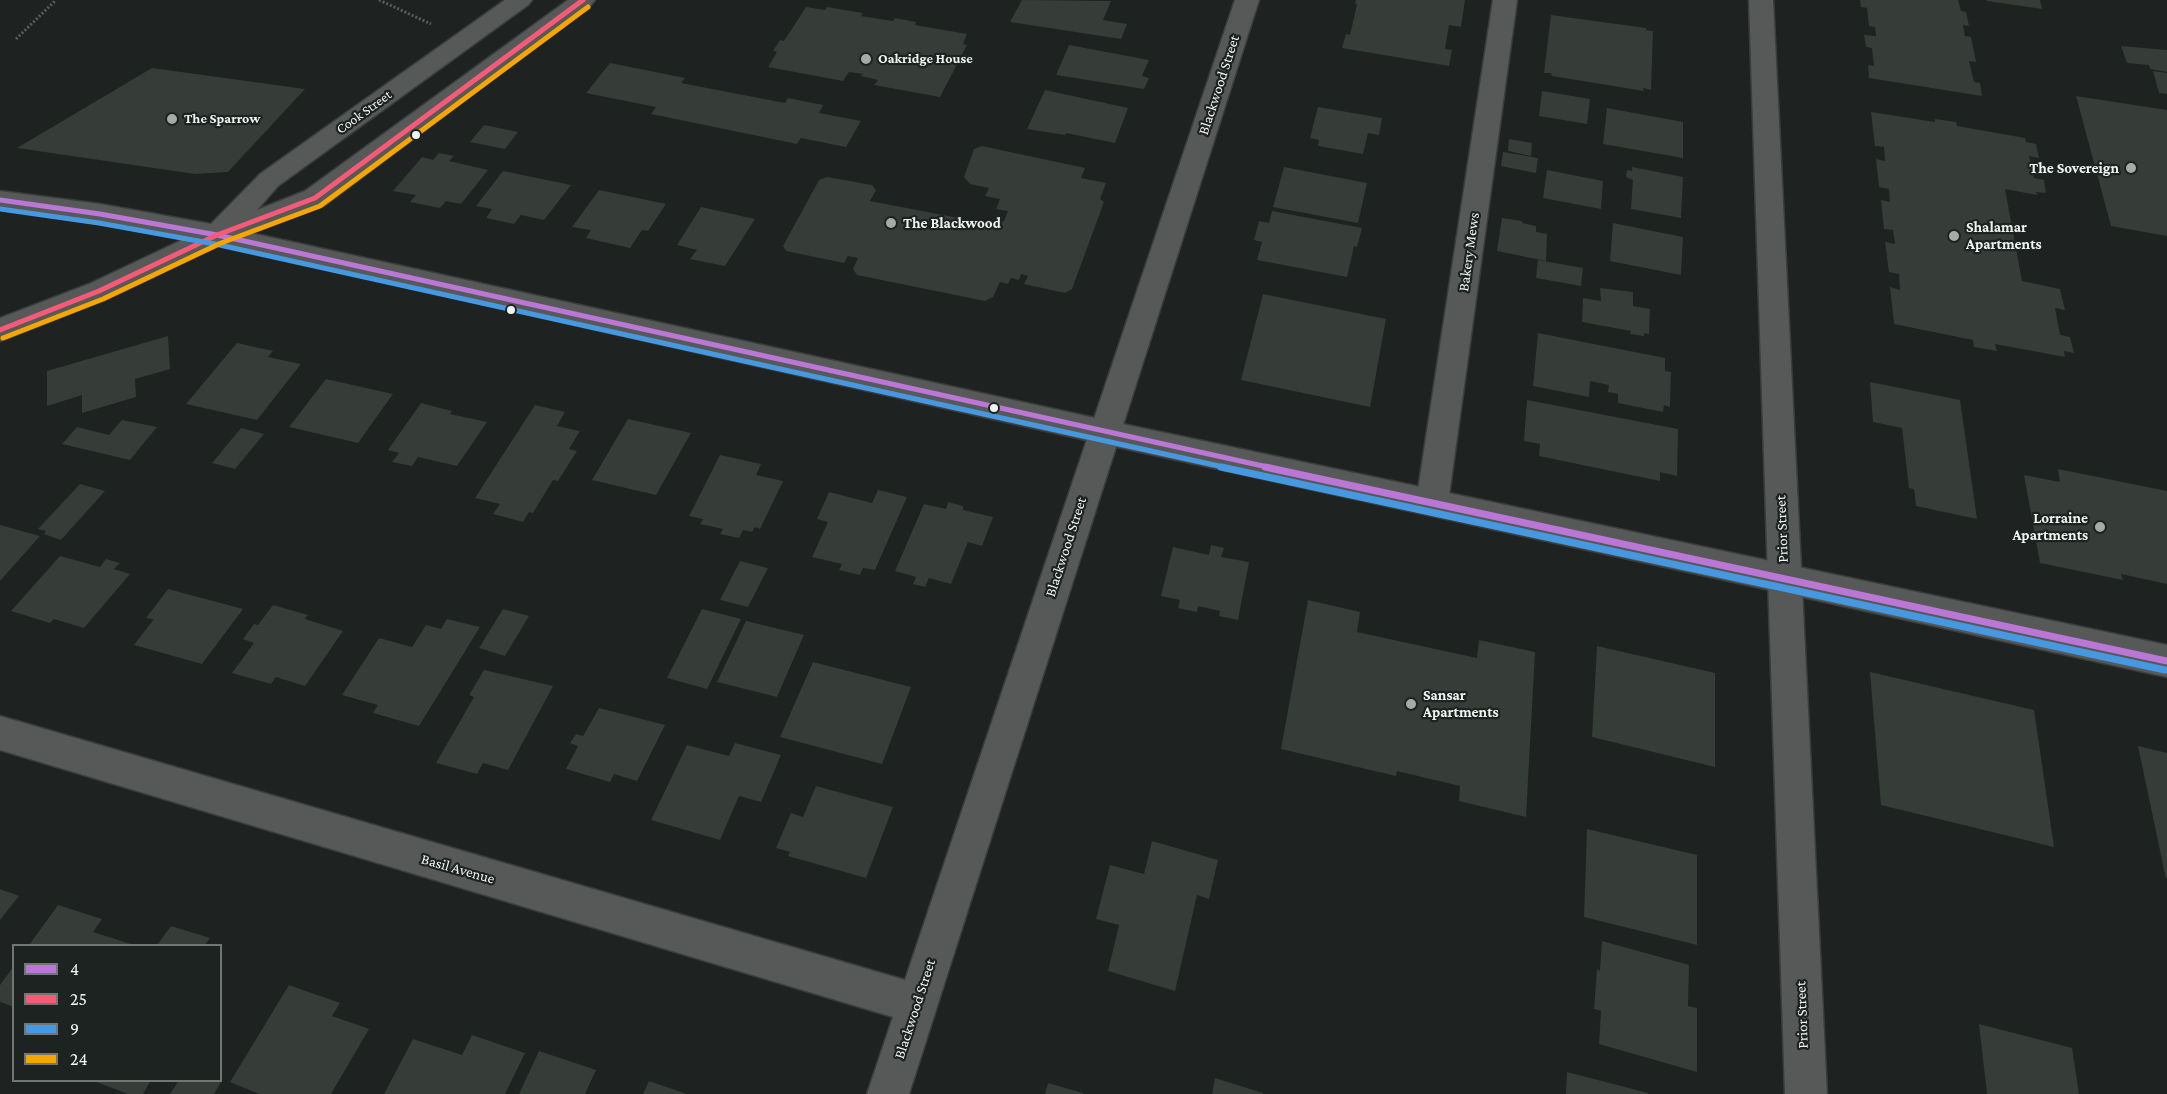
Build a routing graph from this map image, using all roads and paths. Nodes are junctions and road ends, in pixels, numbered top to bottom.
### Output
1 (56, 0) edge
2 (379, 0) edge
3 (520, 0) edge
4 (583, 0) edge
5 (1247, 0) edge
6 (1505, 0) edge
7 (1761, 0) edge
8 (436, 26) dead end
9 (16, 39) dead end
10 (0, 200) edge
11 (217, 235) junction
12 (0, 330) edge
13 (1104, 432) junction
14 (1432, 503) junction
15 (1784, 579) junction
16 (2167, 661) edge
17 (0, 733) edge
18 (917, 1004) junction
19 (888, 1094) edge
20 (1806, 1094) edge

1 - 9 path
2 - 8 path
3 - 11 street, Cook Street
4 - 11 street, Cook Street
5 - 13 street, Blackwood Street
6 - 14 street, Bakery Mews
7 - 15 street, Prior Street
10 - 11 street
11 - 12 street, Cook Street
11 - 13 street
13 - 14 street
13 - 18 street, Blackwood Street
14 - 15 street
15 - 16 street
15 - 20 street, Prior Street
17 - 18 street, Basil Avenue
18 - 19 street, Blackwood Street

